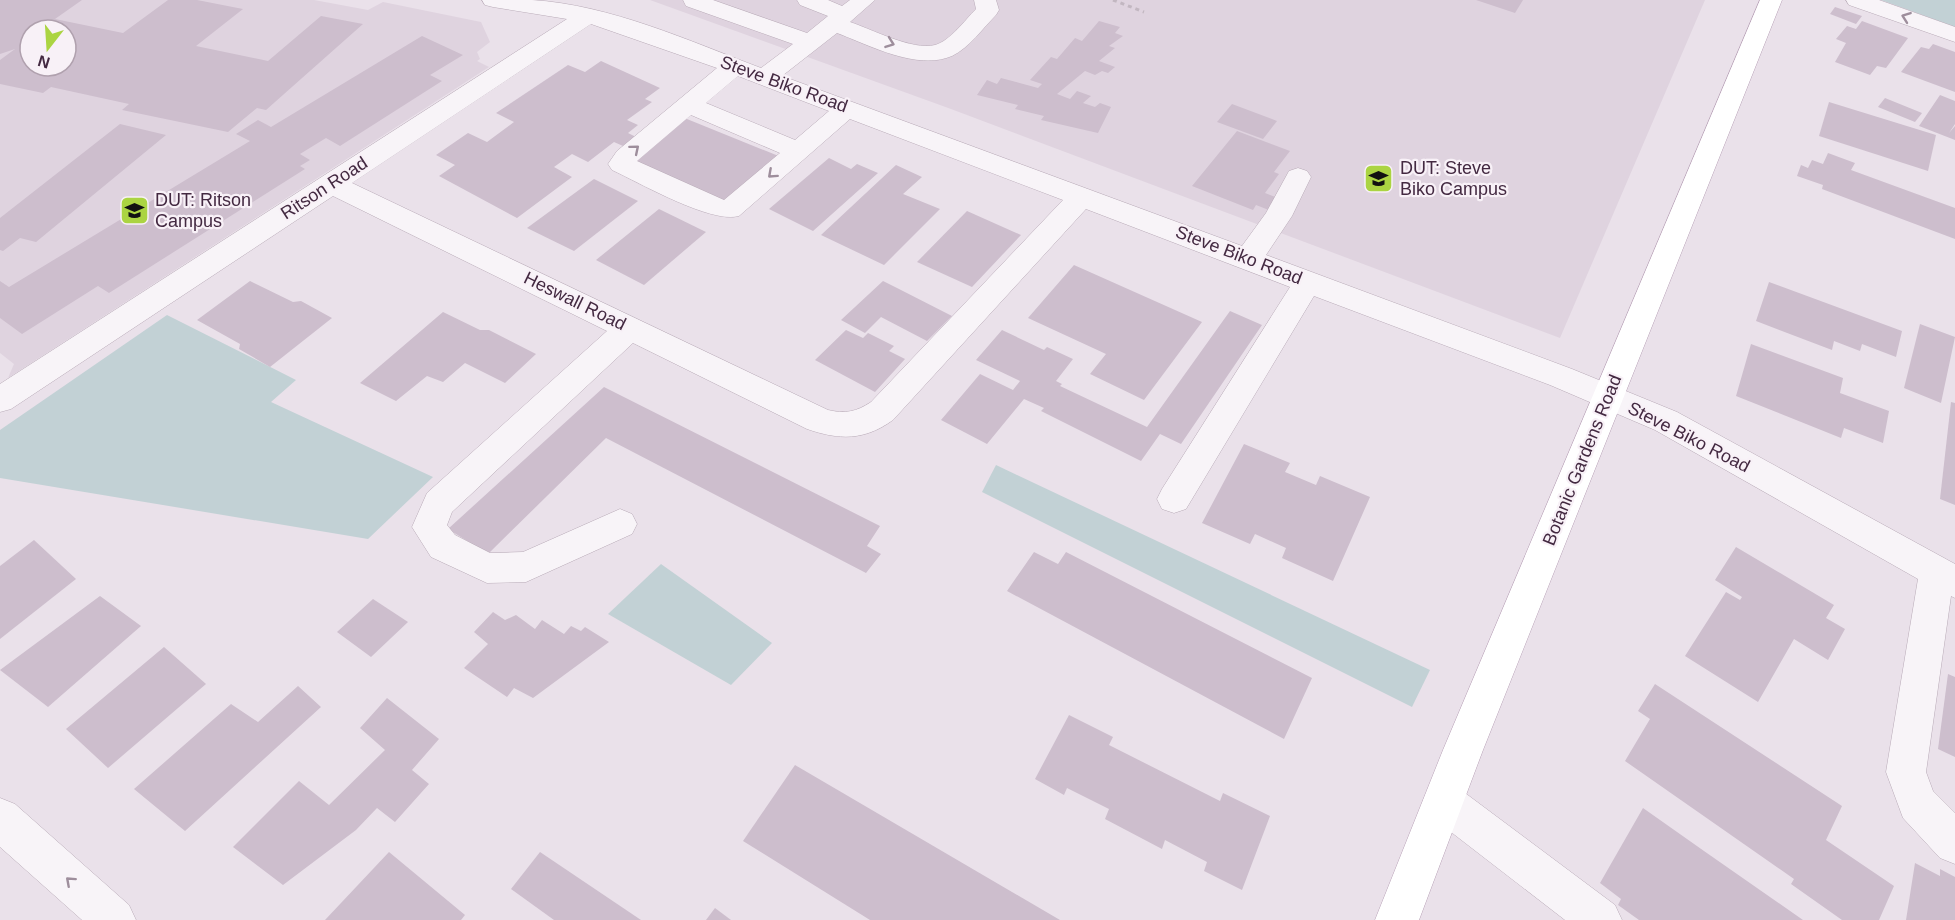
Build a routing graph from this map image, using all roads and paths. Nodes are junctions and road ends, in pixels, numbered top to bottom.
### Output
1 (493, 0) edge
2 (808, 0) edge
3 (864, 0) edge
4 (985, 0) edge
5 (1113, 0) edge
6 (1771, 0) edge
7 (1857, 0) edge
8 (694, 1) edge
9 (1144, 12) dead end
10 (588, 16) junction
11 (840, 19) junction
12 (1955, 35) edge
13 (810, 42) junction
14 (735, 66) junction
15 (765, 77) junction
16 (688, 105) junction
17 (848, 108) junction
18 (799, 151) junction
19 (1298, 177) dead end
20 (331, 184) junction
21 (1083, 196) junction
22 (1248, 259) junction
23 (1308, 282) junction
24 (630, 328) junction
25 (1608, 397) junction
26 (0, 400) edge
27 (1174, 500) dead end
28 (620, 524) dead end
29 (1946, 577) edge
30 (1443, 801) junction
31 (0, 819) edge
32 (1955, 843) edge
33 (114, 920) edge
34 (1397, 920) edge
35 (1600, 920) edge

1 - 10 street, Steve Biko Road
2 - 11 street
3 - 11 street
11 -> 4 street
5 - 9 path
6 - 25 main road, Botanic Gardens Road
12 -> 7 street
8 - 13 street
10 - 14 street, Steve Biko Road
10 - 20 street, Ritson Road
11 - 13 street
13 - 15 street
14 - 15 street, Steve Biko Road
14 - 16 street
15 - 17 street, Steve Biko Road
16 - 18 street
18 -> 16 street
17 - 18 street
17 - 21 street, Steve Biko Road
19 - 22 street
20 - 24 street, Heswall Road
20 - 26 street, Ritson Road
21 - 22 street, Steve Biko Road
21 - 24 street, Heswall Road
22 - 23 street, Steve Biko Road
23 - 25 street, Steve Biko Road
23 - 27 street
24 - 28 street
25 - 29 street, Steve Biko Road
25 - 30 main road, Botanic Gardens Road
29 - 32 street
30 - 34 main road, Botanic Gardens Road
30 - 35 street
33 -> 31 street

